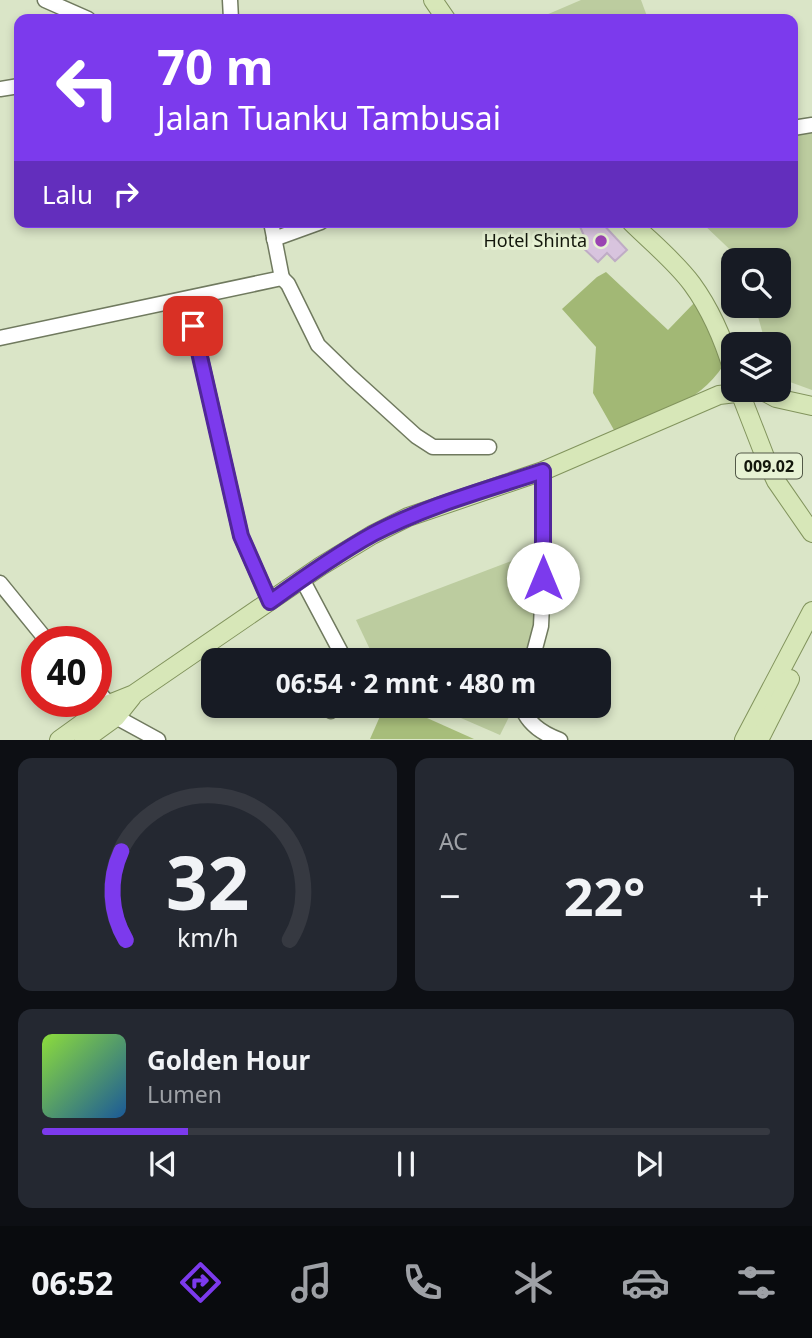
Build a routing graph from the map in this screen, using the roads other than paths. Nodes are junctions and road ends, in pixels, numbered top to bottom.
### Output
1 (45, 0) edge
2 (77, 14) edge
3 (272, 228) edge
4 (304, 228) edge
5 (637, 228) edge
6 (274, 239) junction
7 (282, 278) junction
8 (187, 299) junction
9 (0, 338) edge
10 (721, 338) edge
11 (791, 390) edge
12 (721, 395) edge
13 (812, 397) edge
14 (791, 400) edge
15 (743, 402) edge
16 (812, 406) edge
17 (489, 447) dead end
18 (543, 471) junction
19 (812, 533) edge
20 (302, 579) junction
21 (0, 583) edge
22 (270, 602) junction
23 (812, 611) edge
24 (35, 626) edge
25 (812, 631) edge
26 (339, 648) edge
27 (535, 648) edge
28 (113, 711) junction
29 (528, 718) edge
30 (543, 736) edge
31 (59, 740) edge
32 (84, 740) edge
33 (158, 740) edge
34 (560, 740) edge
35 (744, 740) edge
36 (759, 740) edge

1 - 2 street
3 - 6 street
4 - 6 street
5 - 10 main road
6 - 7 street
7 - 8 street
7 - 17 street
8 - 9 street
8 - 22 street
11 - 13 main road
12 - 18 main road
14 - 16 main road
15 - 19 main road, 009.02
18 - 20 main road
18 - 27 street
20 - 22 main road
20 - 26 street
21 - 24 street
22 - 28 main road
23 - 35 main road
25 - 36 main road
28 - 31 main road
28 - 32 main road
28 - 33 street
29 - 30 street
30 - 34 street

